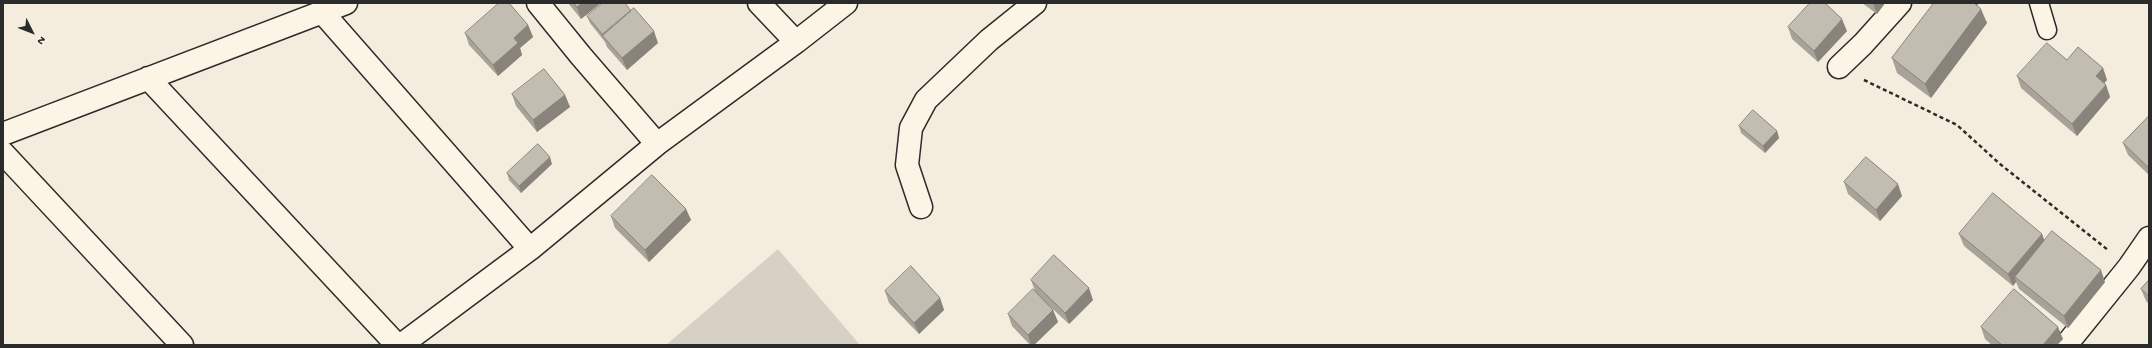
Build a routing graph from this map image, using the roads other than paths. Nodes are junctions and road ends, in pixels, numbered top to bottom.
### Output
1 (346, 3) edge
2 (538, 3) edge
3 (760, 3) edge
4 (846, 3) edge
5 (1036, 3) edge
6 (1900, 3) edge
7 (2039, 3) edge
8 (323, 13) junction
9 (2047, 30) dead end
10 (796, 42) junction
11 (1838, 67) road end
12 (148, 78) junction
13 (3, 134) edge
14 (657, 144) junction
15 (3, 153) edge
16 (921, 207) dead end
17 (2149, 238) edge
18 (530, 249) junction
19 (182, 345) edge
20 (398, 345) edge
21 (401, 345) edge
22 (2066, 345) edge

1 - 8 street
2 - 14 street
3 - 10 street
4 - 10 street
5 - 16 street
6 - 11 street
7 - 9 lane
8 - 12 street
8 - 18 street
10 - 14 street
12 - 13 street
12 - 20 street
14 - 18 street
15 - 19 street
17 - 22 street
18 - 21 street

